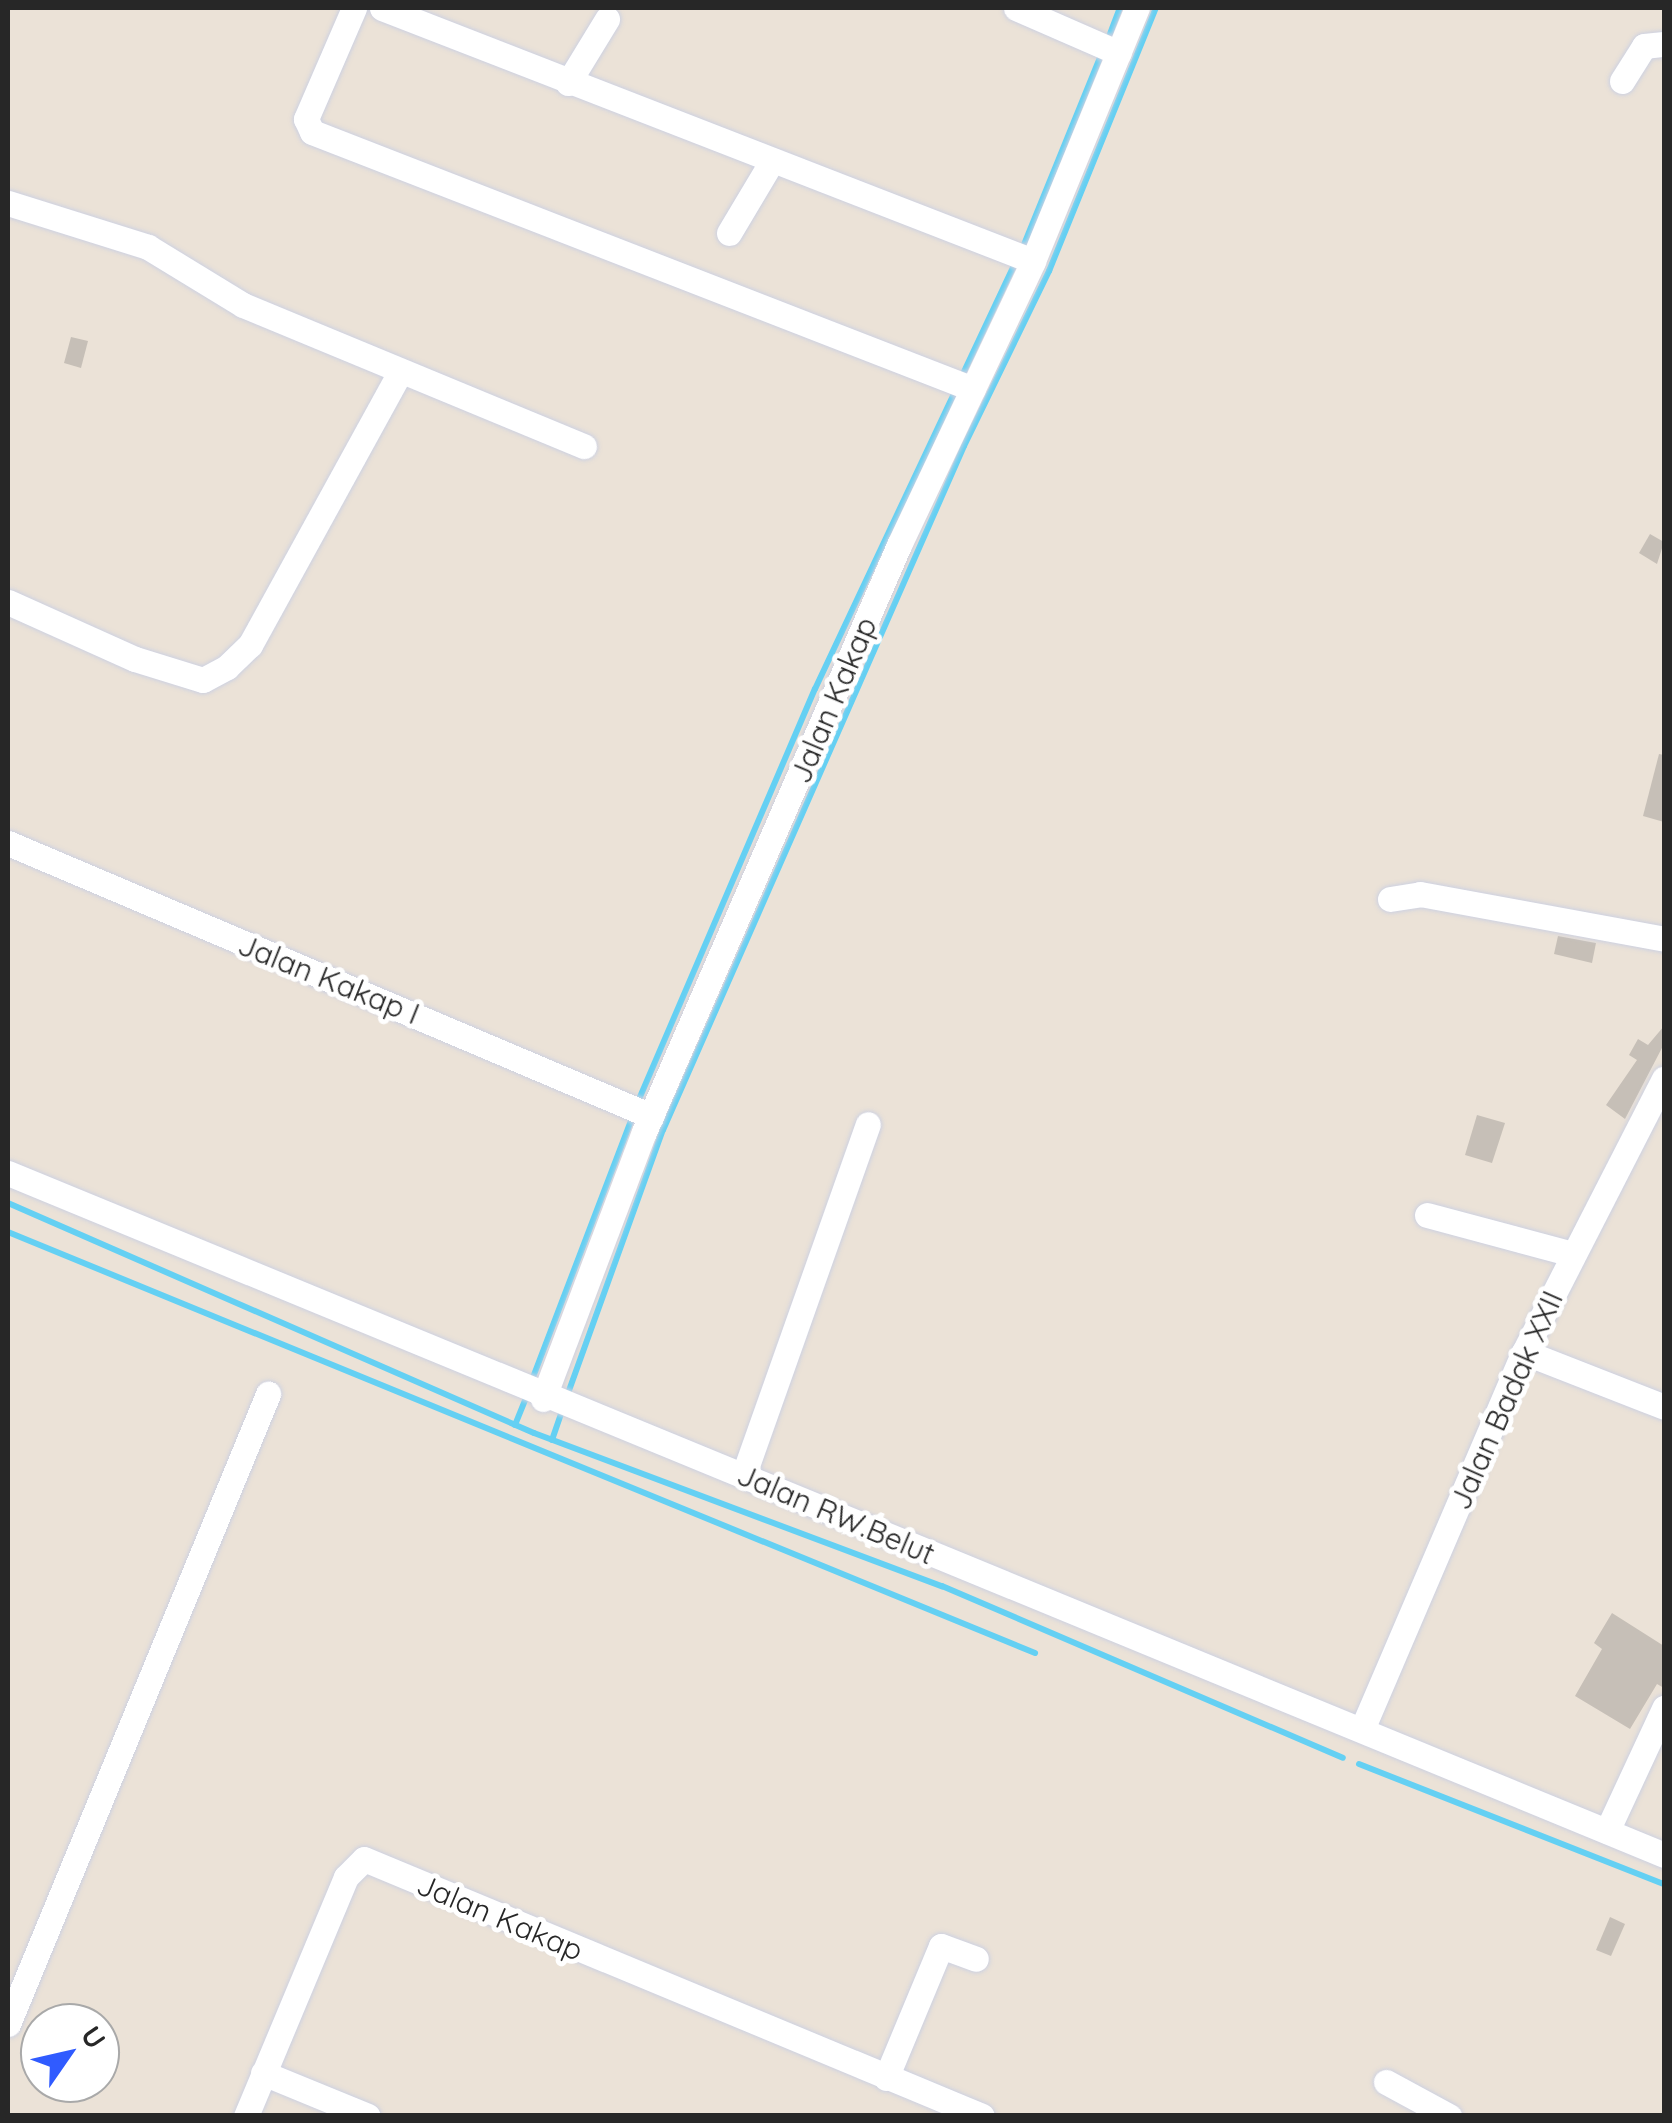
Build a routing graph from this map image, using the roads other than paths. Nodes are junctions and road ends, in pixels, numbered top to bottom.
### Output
1 (354, 8) edge
2 (382, 8) edge
3 (1016, 8) edge
4 (1137, 8) edge
5 (608, 19) dead end
6 (1664, 44) edge
7 (1119, 52) junction
8 (1622, 81) dead end
9 (568, 83) junction
10 (772, 161) junction
11 (8, 202) edge
12 (728, 233) dead end
13 (1033, 261) junction
14 (398, 374) junction
15 (973, 389) junction
16 (584, 446) dead end
17 (8, 602) edge
18 (8, 842) edge
19 (1390, 900) dead end
20 (1664, 939) edge
21 (1664, 1080) edge
22 (651, 1116) junction
23 (868, 1124) dead end
24 (8, 1173) edge
25 (1427, 1215) dead end
26 (1574, 1254) junction
27 (1524, 1352) junction
28 (268, 1394) dead end
29 (543, 1399) junction
30 (1664, 1407) edge
31 (744, 1474) junction
32 (1664, 1708) edge
33 (1363, 1727) junction
34 (1607, 1831) junction
35 (1664, 1856) edge
36 (976, 1959) dead end
37 (8, 2024) edge
38 (263, 2073) junction
39 (893, 2081) junction
40 (1386, 2082) dead end
41 (246, 2116) edge
42 (368, 2116) edge
43 (982, 2116) edge
44 (1449, 2116) edge

1 - 15 street
2 - 9 street
3 - 7 street
4 - 7 street, Jalan Kakap
5 - 9 street
6 - 8 street
7 - 13 street, Jalan Kakap
9 - 10 street
10 - 12 street
10 - 13 street
11 - 14 street
13 - 15 street, Jalan Kakap
14 - 16 street
14 - 17 street
15 - 22 street, Jalan Kakap
18 - 22 street, Jalan Kakap I
19 - 20 street
21 - 26 street, Jalan Badak XXII
22 - 29 street, Jalan Kakap
23 - 31 street
24 - 29 street, Jalan RW.Belut
25 - 26 street
26 - 27 street, Jalan Badak XXII
27 - 30 street
27 - 33 street, Jalan Badak XXII
28 - 37 street
29 - 31 street, Jalan RW.Belut
31 - 33 street, Jalan RW.Belut
32 - 34 street
33 - 34 street, Jalan RW.Belut
34 - 35 street, Jalan RW.Belut
36 - 39 street
38 - 39 street, Jalan Kakap
38 - 41 street, Jalan Kakap
38 - 42 street
39 - 43 street
40 - 44 street

